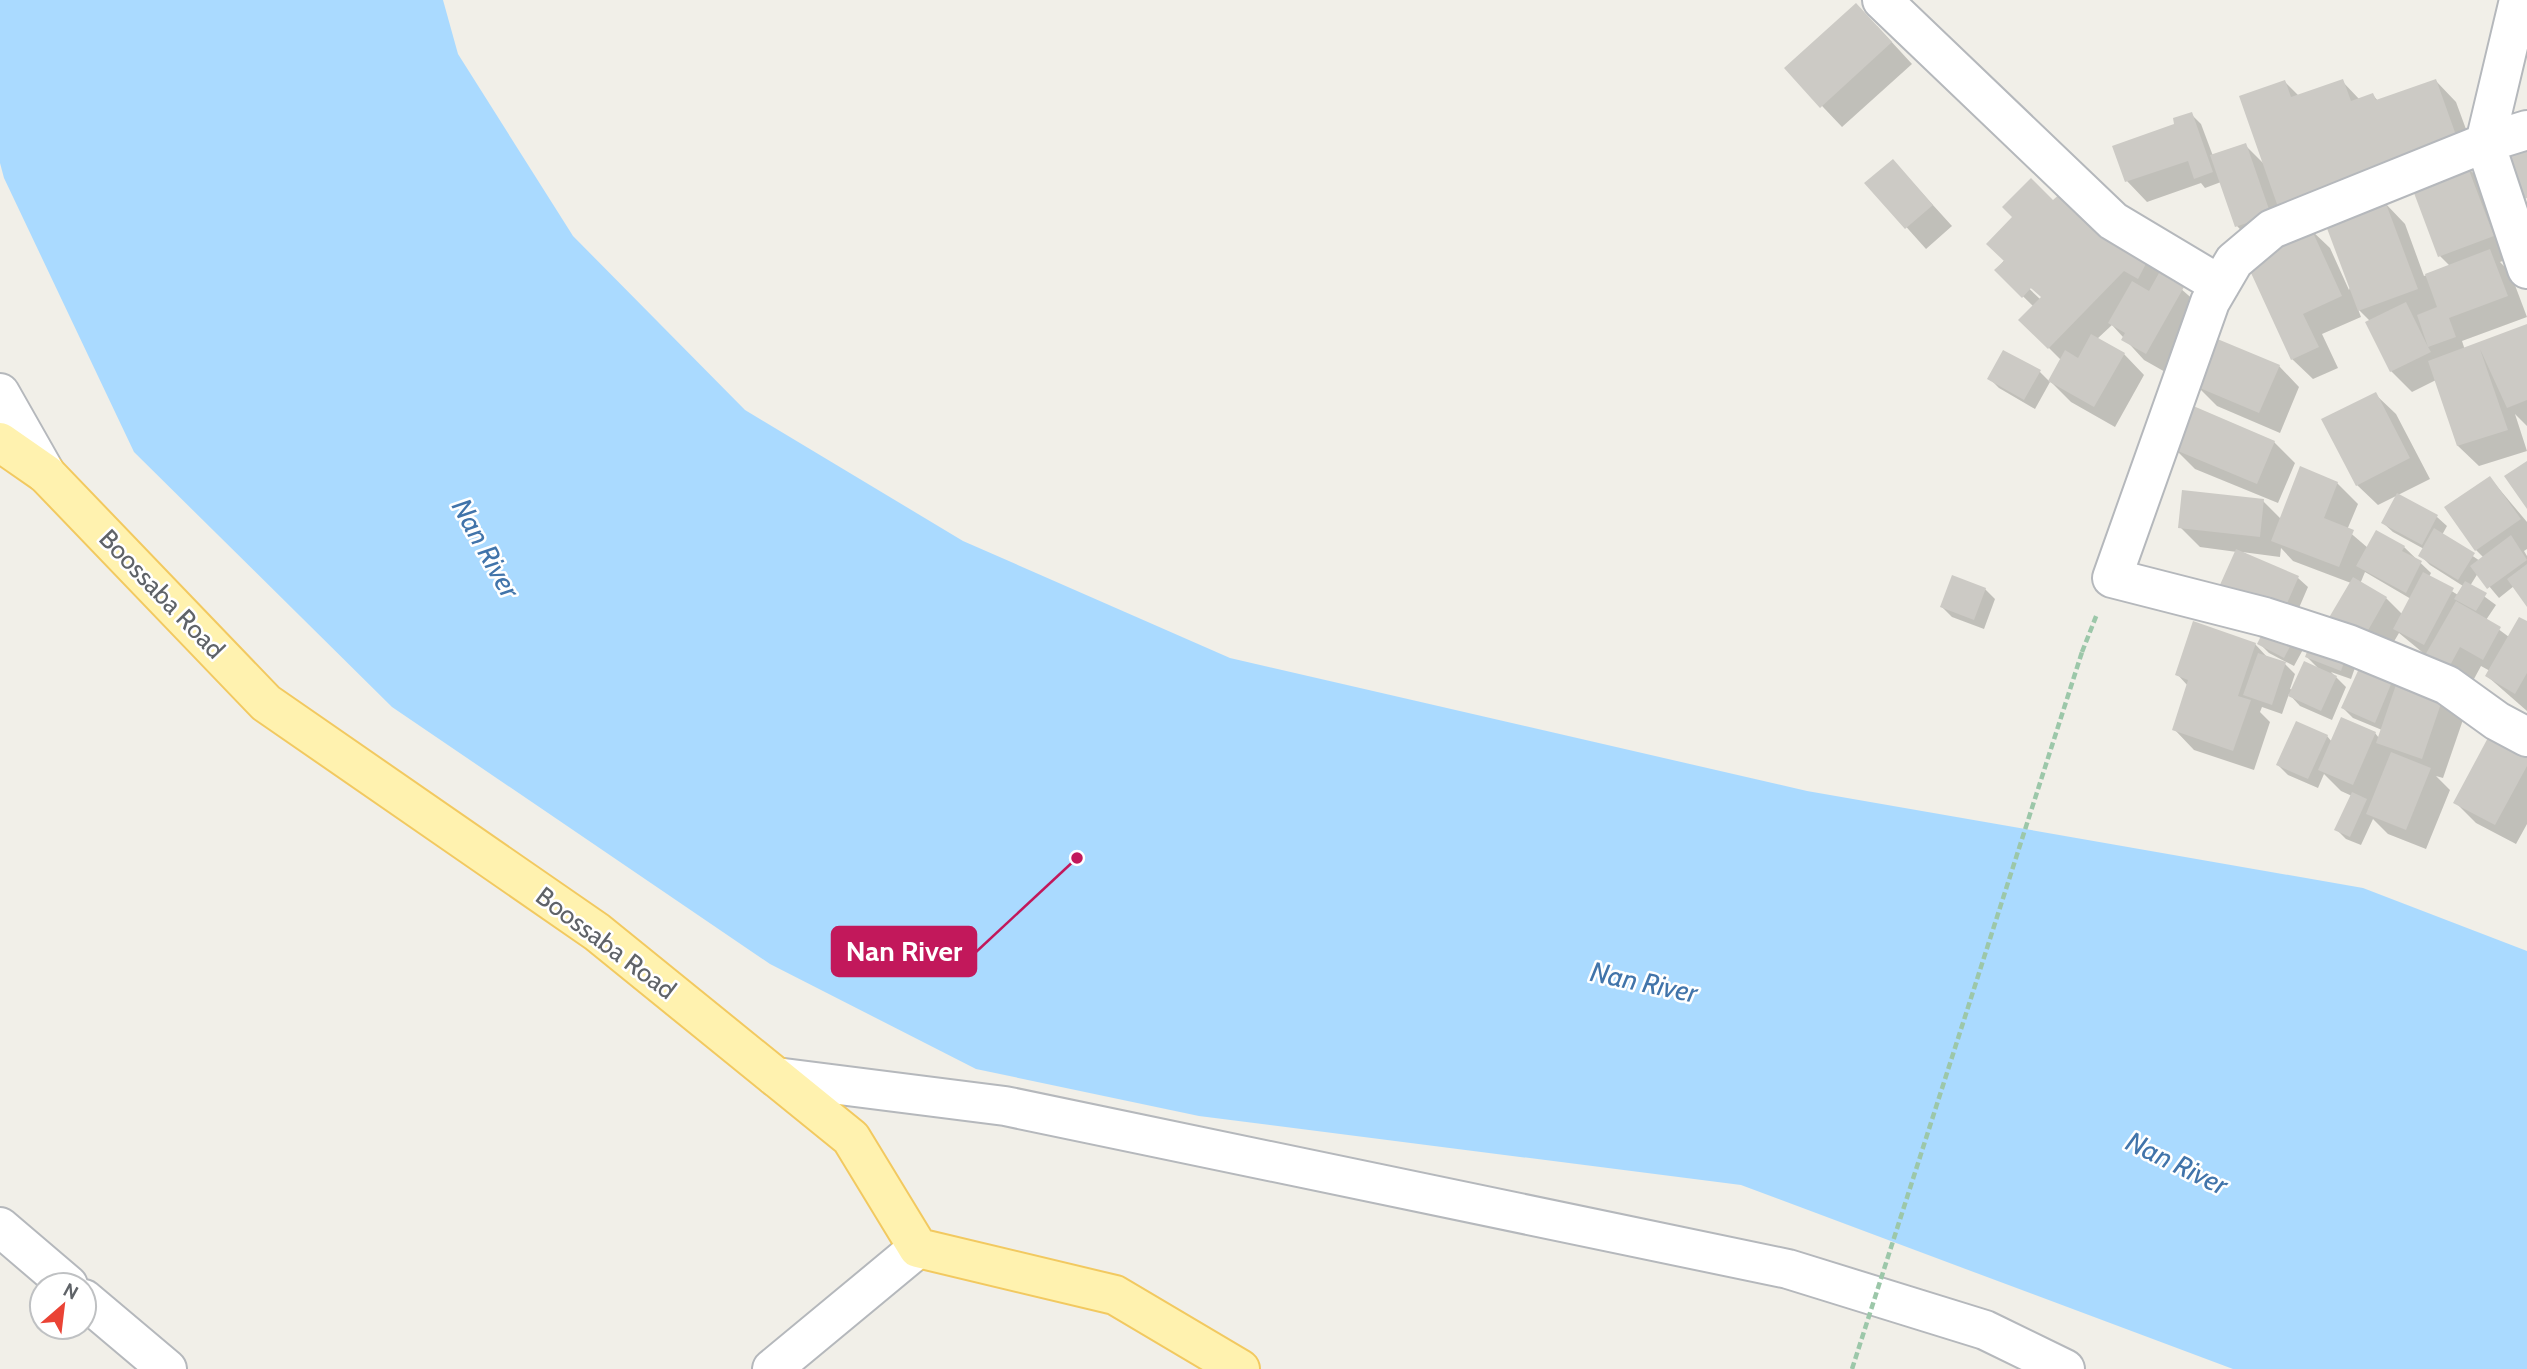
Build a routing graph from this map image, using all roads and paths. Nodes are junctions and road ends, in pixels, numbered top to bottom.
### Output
1 (1882, 0) edge
2 (2519, 0) edge
3 (2527, 130) edge
4 (2485, 143) junction
5 (2527, 269) edge
6 (2220, 285) junction
7 (0, 393) edge
8 (0, 442) edge
9 (46, 474) junction
10 (2082, 652) dead end
11 (2527, 737) edge
12 (776, 1077) junction
13 (0, 1227) edge
14 (918, 1248) junction
15 (52, 1271) edge
16 (98, 1310) edge
17 (167, 1369) edge
18 (772, 1369) edge
19 (1240, 1369) edge
20 (1852, 1369) edge
21 (2065, 1369) edge

1 - 6 street
2 - 4 street
3 - 4 street
4 - 5 street
4 - 6 street
6 - 11 street
7 - 9 street
8 - 9 main road, Boossaba Road
9 - 12 main road, Boossaba Road
10 - 20 path, bridge
12 - 14 main road, Boossaba Road
12 - 21 street
13 - 15 street
14 - 18 street
14 - 19 main road
16 - 17 street

